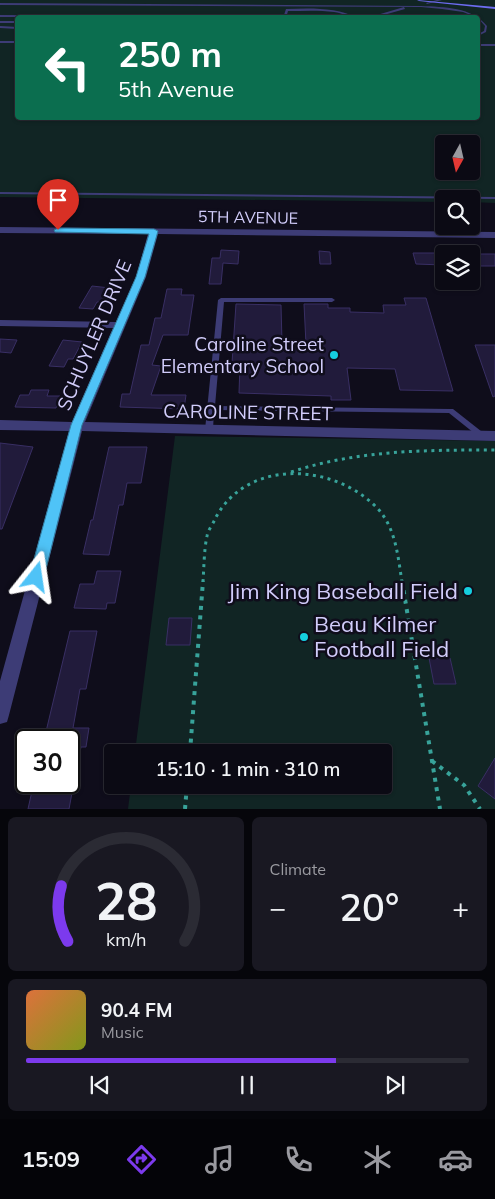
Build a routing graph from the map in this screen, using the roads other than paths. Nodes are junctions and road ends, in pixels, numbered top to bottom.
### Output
1 (149, 0) edge
2 (264, 0) edge
3 (311, 0) edge
4 (419, 0) edge
5 (442, 0) edge
6 (434, 2) junction
7 (0, 4) edge
8 (143, 5) junction
9 (193, 5) junction
10 (413, 6) junction
11 (495, 7) edge
12 (193, 15) edge
13 (285, 15) edge
14 (352, 15) edge
15 (379, 15) edge
16 (474, 15) edge
17 (0, 16) edge
18 (15, 17) edge
19 (480, 18) edge
20 (15, 22) edge
21 (1, 24) edge
22 (15, 27) edge
23 (480, 33) edge
24 (0, 37) edge
25 (15, 38) edge
26 (0, 43) edge
27 (15, 43) edge
28 (480, 46) edge
29 (495, 46) edge
30 (0, 193) edge
31 (495, 198) edge
32 (0, 230) edge
33 (154, 231) junction
34 (495, 235) edge
35 (332, 300) dead end
36 (0, 324) edge
37 (120, 325) junction
38 (212, 408) junction
39 (0, 425) edge
40 (77, 425) junction
41 (209, 430) junction
42 (489, 436) edge
43 (0, 715) edge

1 - 8 lane
2 - 3 lane
4 - 6 main road
5 - 6 lane
5 - 11 main road
6 - 10 lane
6 - 11 main road
7 - 8 lane
8 - 9 lane
9 - 10 lane
9 - 12 lane
10 - 15 lane
10 - 16 lane
13 - 14 lane
17 - 18 lane
19 - 23 lane
20 - 21 lane
21 - 22 lane
24 - 25 lane
26 - 27 lane
28 - 29 lane
30 - 31 lane
32 - 33 street, 5TH AVENUE
33 - 34 street, 5TH AVENUE
33 - 37 street, SCHUYLER DRIVE
35 - 38 lane
36 - 37 street
37 - 40 street, SCHUYLER DRIVE
38 - 41 lane
38 - 42 lane
39 - 40 street, CAROLINE STREET
40 - 41 street, CAROLINE STREET
40 - 43 street, SCHUYLER DRIVE
41 - 42 street, CAROLINE STREET

